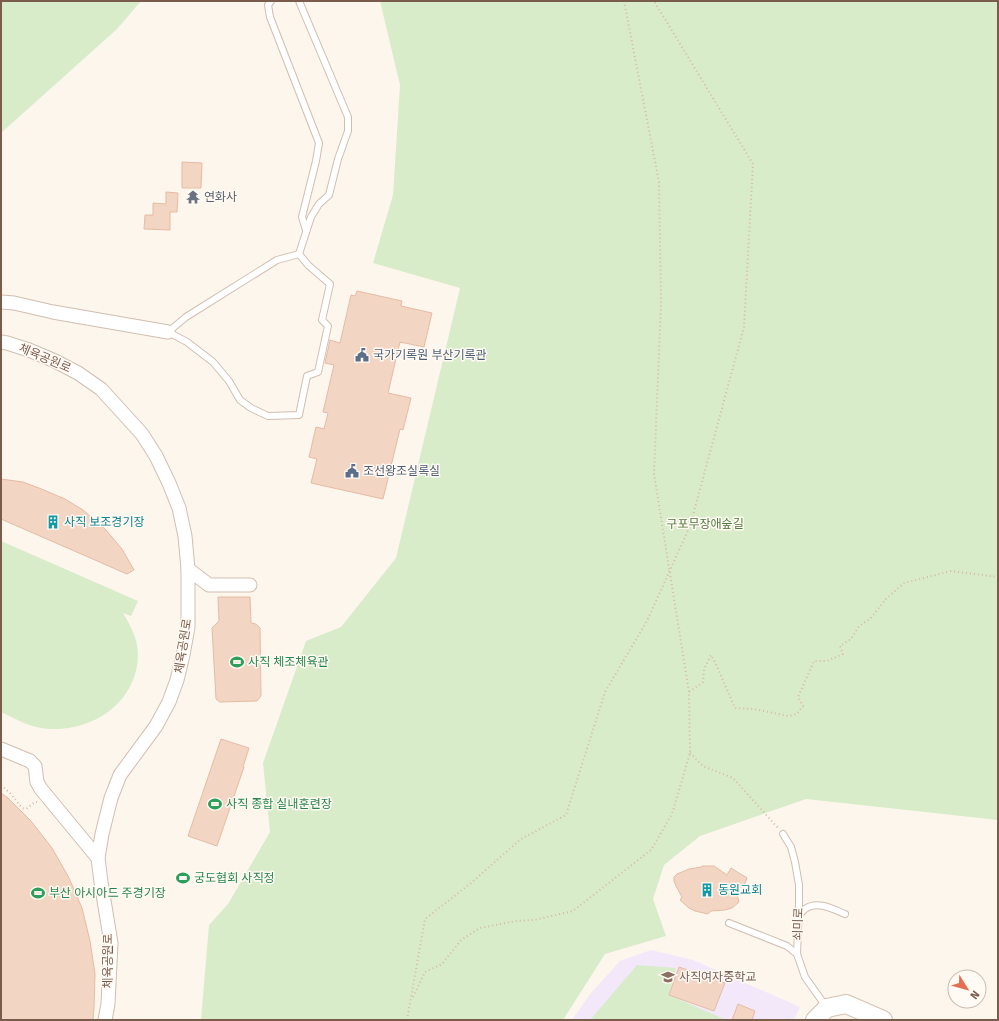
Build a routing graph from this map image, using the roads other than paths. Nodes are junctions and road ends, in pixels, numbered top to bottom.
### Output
1 (271, 1) edge
2 (299, 1) edge
3 (306, 230) junction
4 (299, 254) junction
5 (1, 302) edge
6 (168, 332) junction
7 (1, 342) edge
8 (188, 569) junction
9 (250, 585) dead end
10 (1, 749) edge
11 (784, 834) road end
12 (98, 858) junction
13 (845, 914) dead end
14 (798, 917) junction
15 (729, 923) dead end
16 (797, 954) junction
17 (821, 1014) edge
18 (105, 1020) edge
19 (883, 1020) edge

1 - 3 lane
2 - 3 lane
3 - 4 lane
4 - 6 lane
4 - 6 lane
5 - 6 street
7 - 8 street, 체육공원로
8 - 9 street
8 - 12 street, 체육공원로
10 - 12 street
11 - 14 lane, 쇠미로
12 - 18 street, 체육공원로
13 - 14 lane
14 - 16 lane, 쇠미로
15 - 16 lane
16 - 17 lane, 쇠미로
17 - 19 main road

